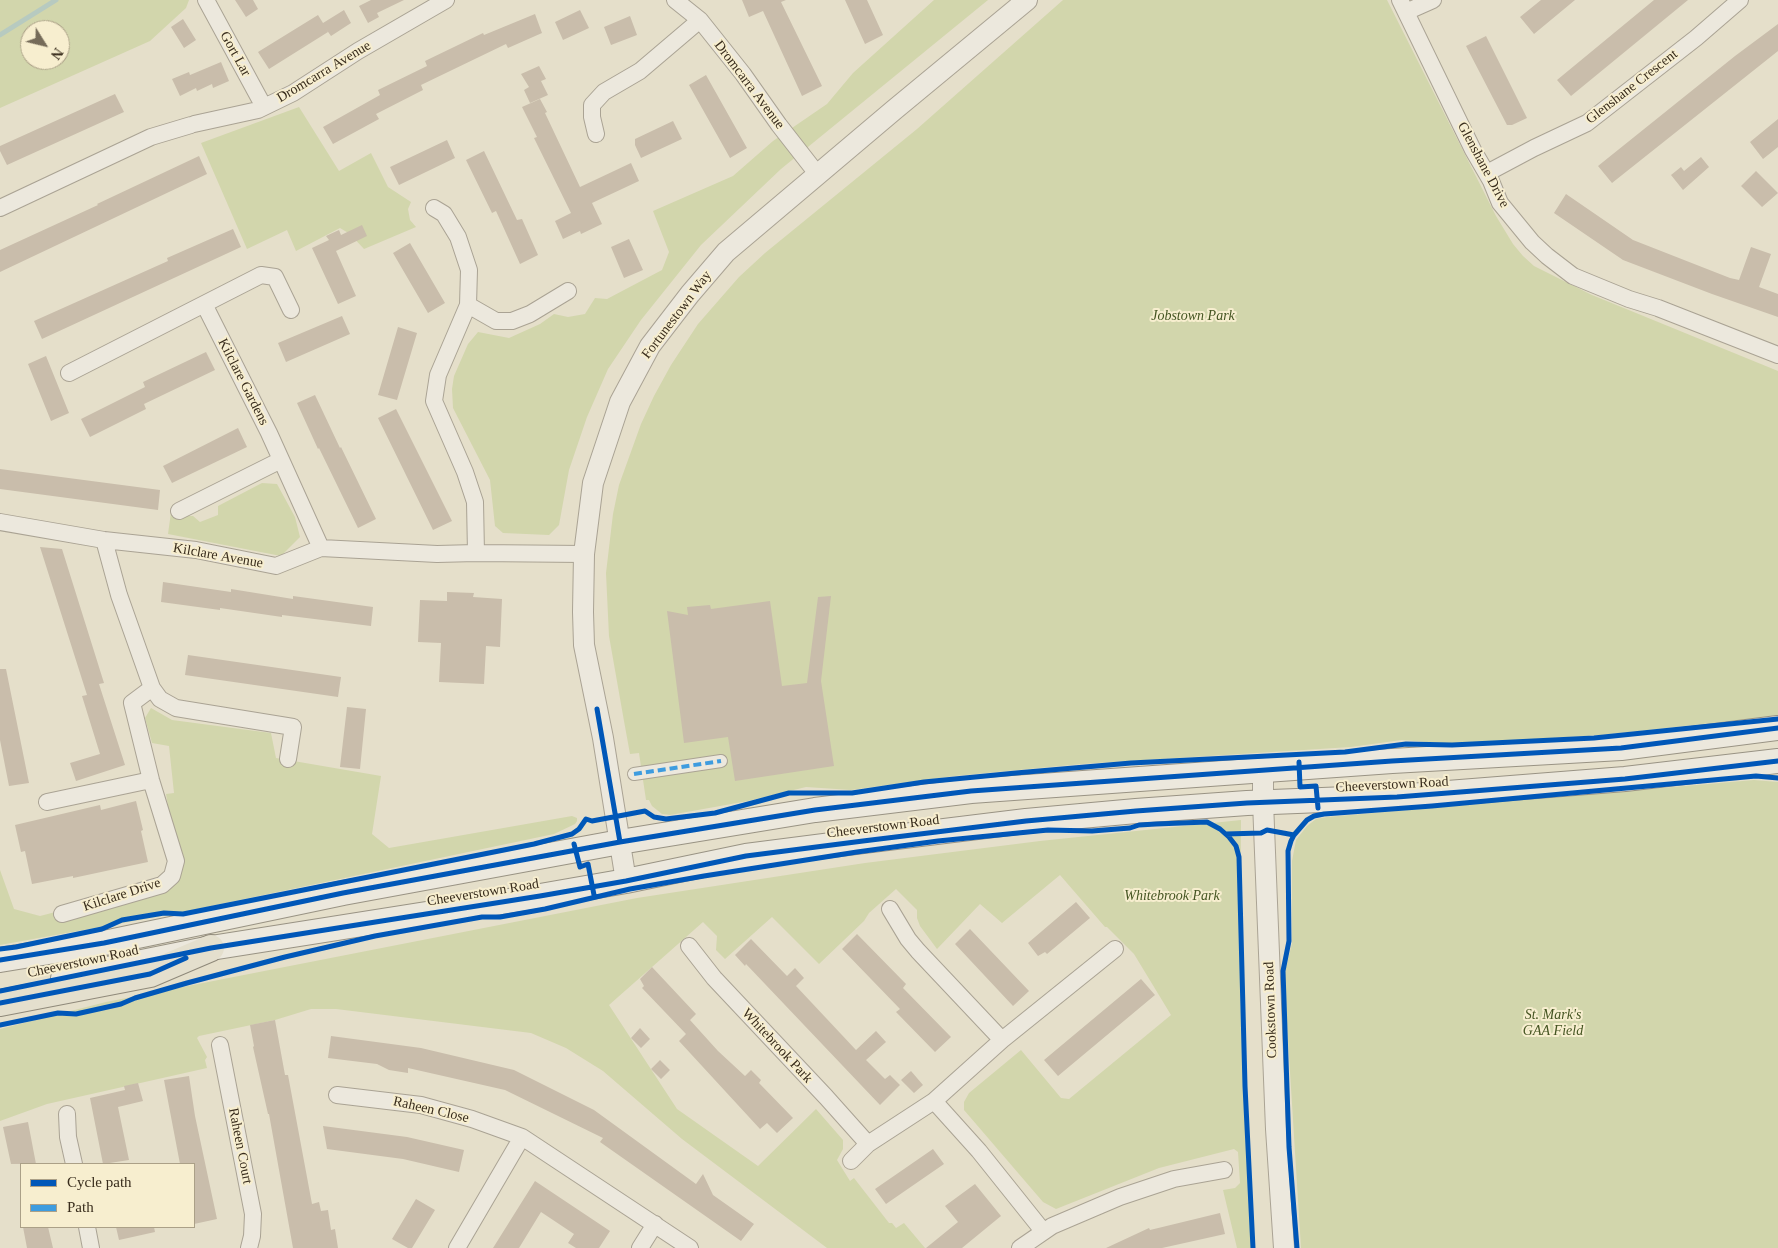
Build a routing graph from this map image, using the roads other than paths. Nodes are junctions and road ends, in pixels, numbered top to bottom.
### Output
1 (206, 0) edge
2 (446, 0) edge
3 (675, 0) edge
4 (1027, 0) edge
5 (1433, 0) edge
6 (1740, 0) edge
7 (1403, 6) edge
8 (700, 20) junction
9 (264, 107) junction
10 (596, 134) dead end
11 (1487, 173) junction
12 (818, 175) junction
13 (0, 208) edge
14 (434, 208) dead end
15 (568, 290) dead end
16 (204, 304) junction
17 (468, 305) junction
18 (291, 310) dead end
19 (1778, 355) edge
20 (69, 372) dead end
21 (281, 460) junction
22 (179, 511) dead end
23 (0, 522) edge
24 (104, 540) junction
25 (321, 548) junction
26 (476, 553) junction
27 (584, 554) junction
28 (152, 688) junction
29 (1778, 728) edge
30 (288, 760) dead end
31 (721, 761) dead end
32 (1778, 761) edge
33 (1263, 772) junction
34 (634, 774) dead end
35 (150, 780) junction
36 (48, 802) dead end
37 (1263, 802) junction
38 (620, 842) junction
39 (626, 881) junction
40 (890, 909) dead end
41 (62, 914) dead end
42 (688, 946) dead end
43 (211, 948) junction
44 (1115, 949) dead end
45 (0, 960) edge
46 (0, 991) edge
47 (0, 1003) edge
48 (1002, 1040) junction
49 (220, 1045) dead end
50 (338, 1094) dead end
51 (934, 1101) junction
52 (67, 1114) dead end
53 (522, 1136) junction
54 (868, 1144) junction
55 (851, 1160) dead end
56 (74, 1163) edge
57 (1224, 1170) dead end
58 (655, 1224) junction
59 (87, 1228) edge
60 (1044, 1231) junction
61 (91, 1248) edge
62 (249, 1248) edge
63 (458, 1248) edge
64 (640, 1248) edge
65 (690, 1248) edge
66 (1020, 1248) edge
67 (1284, 1248) edge

1 - 9 street, Gort Lar
2 - 9 street, Dromcarra Avenue
3 - 8 street, Dromcarra Avenue
4 - 12 street, Fortunestown Way
5 - 7 street
6 - 11 street, Glenshane Crescent
7 - 11 street, Glenshane Drive
8 - 10 street
8 - 12 street, Dromcarra Avenue
9 - 13 street, Dromcarra Avenue
11 - 19 street, Glenshane Drive
12 - 27 street, Fortunestown Way
14 - 17 street
15 - 17 street
16 - 18 street
16 - 20 street
16 - 21 street, Kilclare Gardens
17 - 26 street
21 - 22 street
21 - 25 street, Kilclare Gardens
23 - 24 street, Kilclare Avenue
24 - 25 street, Kilclare Avenue
24 - 28 street
25 - 26 street, Kilclare Avenue
26 - 27 street, Kilclare Avenue
27 - 38 street, Fortunestown Way
28 - 30 street
28 - 35 street, Kilclare Drive
29 - 33 main road, Cheeverstown Road
31 - 34 street
32 - 37 main road, Cheeverstown Road
33 - 37 street, Cookstown Road
33 - 38 main road, Cheeverstown Road
35 - 36 street
35 - 41 street, Kilclare Drive
37 - 39 main road, Cheeverstown Road
37 - 67 street, Cookstown Road
38 - 39 street, Fortunestown Way
38 - 45 main road, Cheeverstown Road
39 - 43 main road, Cheeverstown Road
40 - 48 street
42 - 54 street, Whitebrook Park
43 - 46 main road, Cheeverstown Road
43 - 47 main road
44 - 48 street
48 - 51 street
49 - 62 street, Raheen Court
50 - 53 street, Raheen Close
51 - 54 street
51 - 60 street
52 - 56 street
53 - 58 street, Raheen Close
53 - 63 street
54 - 55 street
57 - 60 street
58 - 64 street
58 - 65 street, Raheen Close
59 - 61 street
60 - 66 street

